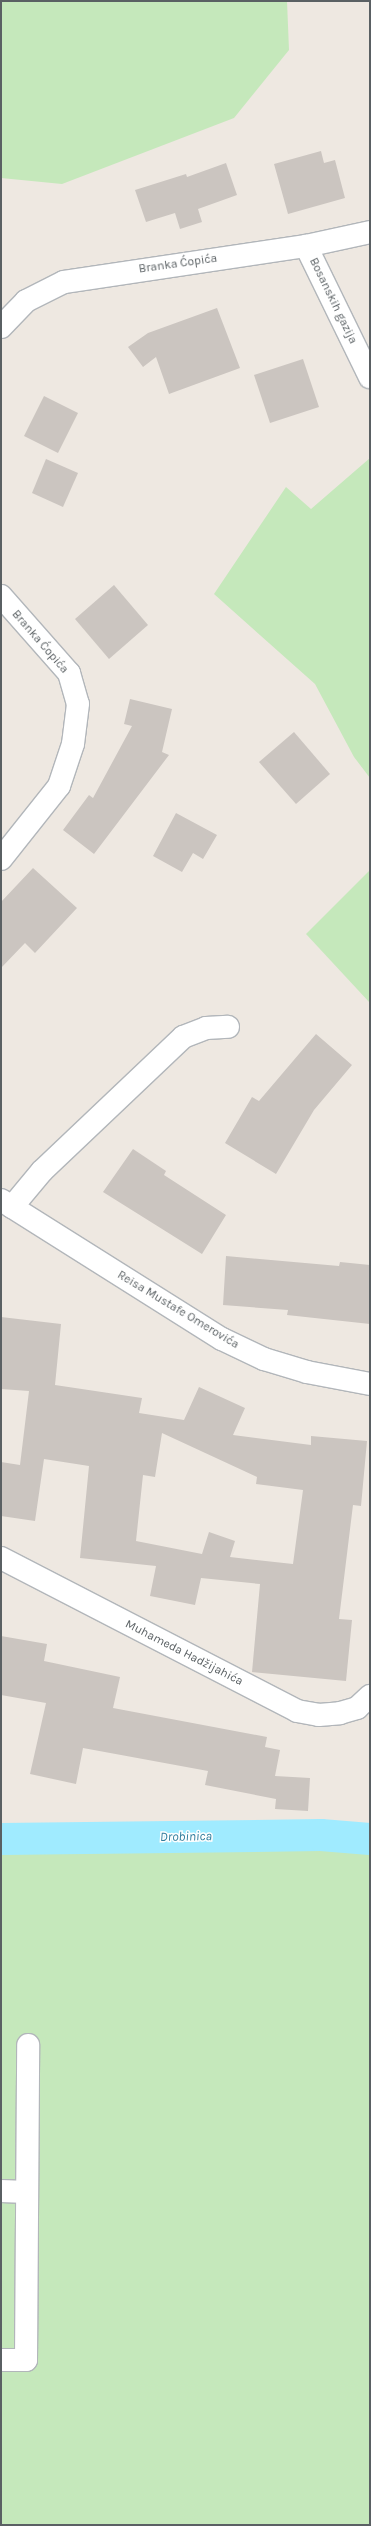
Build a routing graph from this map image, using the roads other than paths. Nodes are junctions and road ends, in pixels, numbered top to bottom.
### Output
1 (370, 232) edge
2 (306, 246) junction
3 (1, 327) edge
4 (370, 377) edge
5 (1, 596) edge
6 (1, 859) edge
7 (228, 1028) dead end
8 (7, 1203) edge
9 (370, 1384) edge
10 (1, 1558) edge
11 (370, 1696) edge
12 (28, 2045) dead end
13 (1, 2191) edge
14 (27, 2192) junction
15 (1, 2360) edge

1 - 2 street, Branka Ćopića
2 - 3 street, Branka Ćopića
2 - 4 street, Bosanskih gazija
5 - 6 street, Branka Ćopića
7 - 8 street
8 - 9 street, Reisa Mustafe Omerovića
10 - 11 street, Muhameda Hadžijahića
12 - 14 street
13 - 14 street
14 - 15 street

